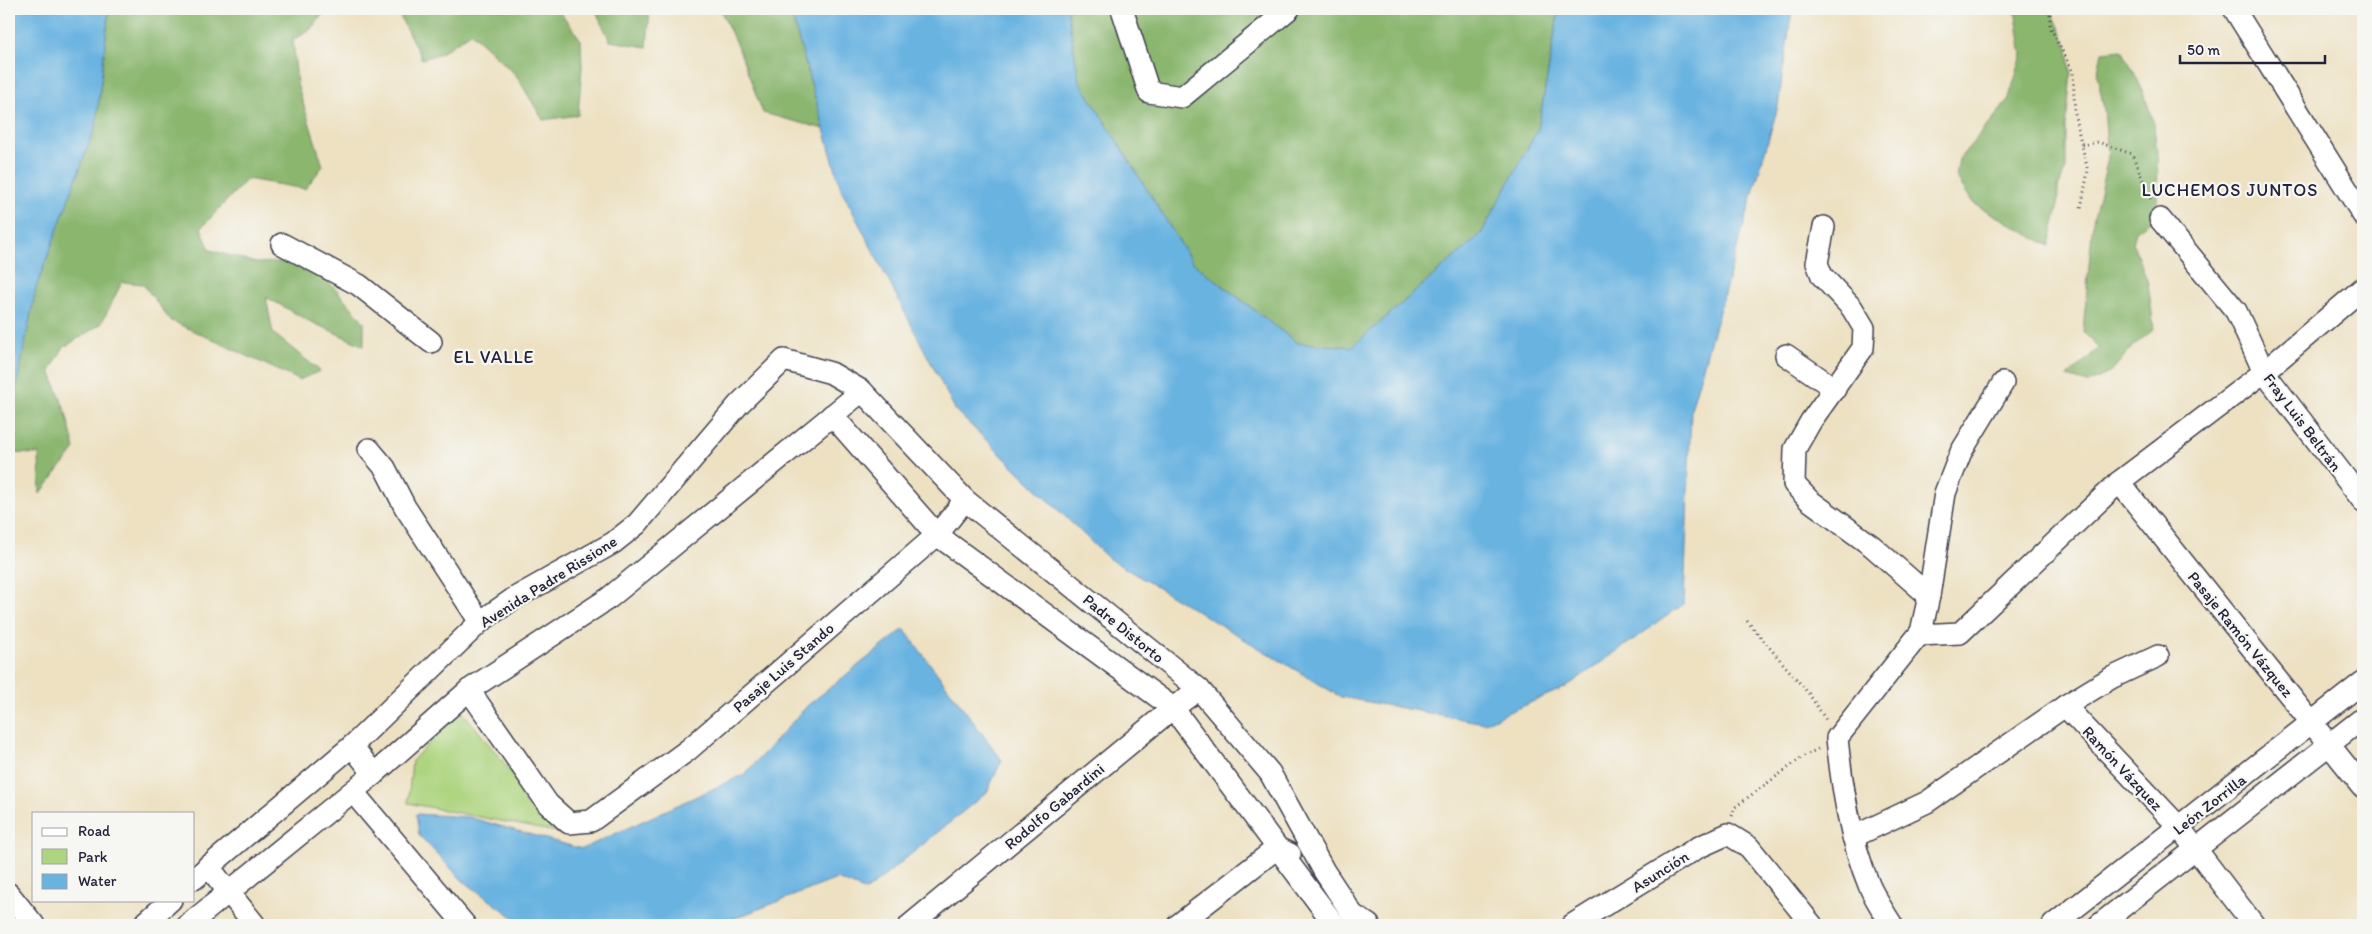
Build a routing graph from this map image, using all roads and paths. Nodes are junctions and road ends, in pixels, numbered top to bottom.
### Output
1 (1122, 9) edge
2 (1289, 9) edge
3 (2050, 9) edge
4 (2234, 9) edge
5 (2082, 146) junction
6 (2081, 208) dead end
7 (2363, 215) edge
8 (2160, 219) joint
9 (1824, 227) dead end
10 (282, 244) dead end
11 (2363, 288) edge
12 (432, 342) dead end
13 (1786, 355) dead end
14 (2264, 372) junction
15 (831, 373) joint
16 (2003, 383) dead end
17 (1835, 389) junction
18 (862, 391) junction
19 (832, 414) junction
20 (370, 449) dead end
21 (2119, 482) junction
22 (965, 500) junction
23 (2363, 501) edge
24 (937, 535) junction
25 (1930, 596) junction
26 (1747, 621) dead end
27 (480, 622) junction
28 (1919, 634) junction
29 (2158, 656) dead end
30 (2363, 682) edge
31 (1199, 689) junction
32 (469, 690) junction
33 (2065, 706) junction
34 (1173, 708) junction
35 (2363, 718) edge
36 (2312, 722) junction
37 (1837, 738) junction
38 (2330, 743) junction
39 (352, 746) junction
40 (374, 774) junction
41 (2363, 787) edge
42 (353, 792) junction
43 (2179, 827) junction
44 (1728, 834) junction
45 (1853, 837) junction
46 (1277, 848) junction
47 (2196, 848) junction
48 (1324, 871) junction
49 (201, 873) edge
50 (229, 892) junction
51 (9, 894) edge
52 (169, 902) edge
53 (917, 923) edge
54 (34, 925) edge
55 (143, 925) edge
56 (188, 925) edge
57 (255, 925) edge
58 (465, 925) edge
59 (1178, 925) edge
60 (1335, 925) edge
61 (1369, 925) edge
62 (1572, 925) edge
63 (1812, 925) edge
64 (1892, 925) edge
65 (2053, 925) edge
66 (2099, 925) edge
67 (2254, 925) edge

1 - 2 street
3 - 5 path
4 - 7 street
5 - 6 path
5 - 8 path
8 - 14 street, Fray Luis Beltrán
9 - 17 street
10 - 12 street
11 - 14 street
13 - 17 street
14 - 21 street
14 - 23 street, Fray Luis Beltrán
15 - 18 street, Padre Distorto
15 - 27 street, Avenida Padre Rissione
16 - 25 street
17 - 25 street
18 - 19 street
18 - 22 street, Padre Distorto
19 - 24 street, Padre Distorto
19 - 32 street
20 - 27 street
21 - 28 street
21 - 36 street, Pasaje Ramón Vázquez
22 - 24 street, Pasaje Luis Stando
22 - 31 street, Padre Distorto
24 - 32 street, Pasaje Luis Stando
24 - 34 street, Padre Distorto
25 - 28 street
26 - 37 path
27 - 39 street, Avenida Padre Rissione
28 - 37 street
29 - 33 street
30 - 36 street, León Zorrilla
31 - 34 street, Rodolfo Gabardini
31 - 48 street, Padre Distorto
32 - 40 street
33 - 43 street, Ramón Vázquez
33 - 45 street
34 - 46 street, Padre Distorto
34 - 53 street, Rodolfo Gabardini
35 - 38 street, León Zorrilla
36 - 38 street, Pasaje Ramón Vázquez
36 - 43 street, León Zorrilla
37 - 44 path
37 - 45 street
38 - 41 street, Pasaje Ramón Vázquez
38 - 47 street, León Zorrilla
39 - 40 street
39 - 49 street, Avenida Padre Rissione
40 - 42 street
42 - 50 street
42 - 58 street
43 - 47 street, Ramón Vázquez
43 - 65 street, León Zorrilla
44 - 62 street, Asunción
44 - 63 street
45 - 64 street
46 - 48 street
46 - 59 street
46 - 60 street, Padre Distorto
47 - 66 street, León Zorrilla
47 - 67 street, Ramón Vázquez
48 - 61 street, Padre Distorto
49 - 50 street
50 - 56 street
50 - 57 street
51 - 54 street
52 - 55 street

